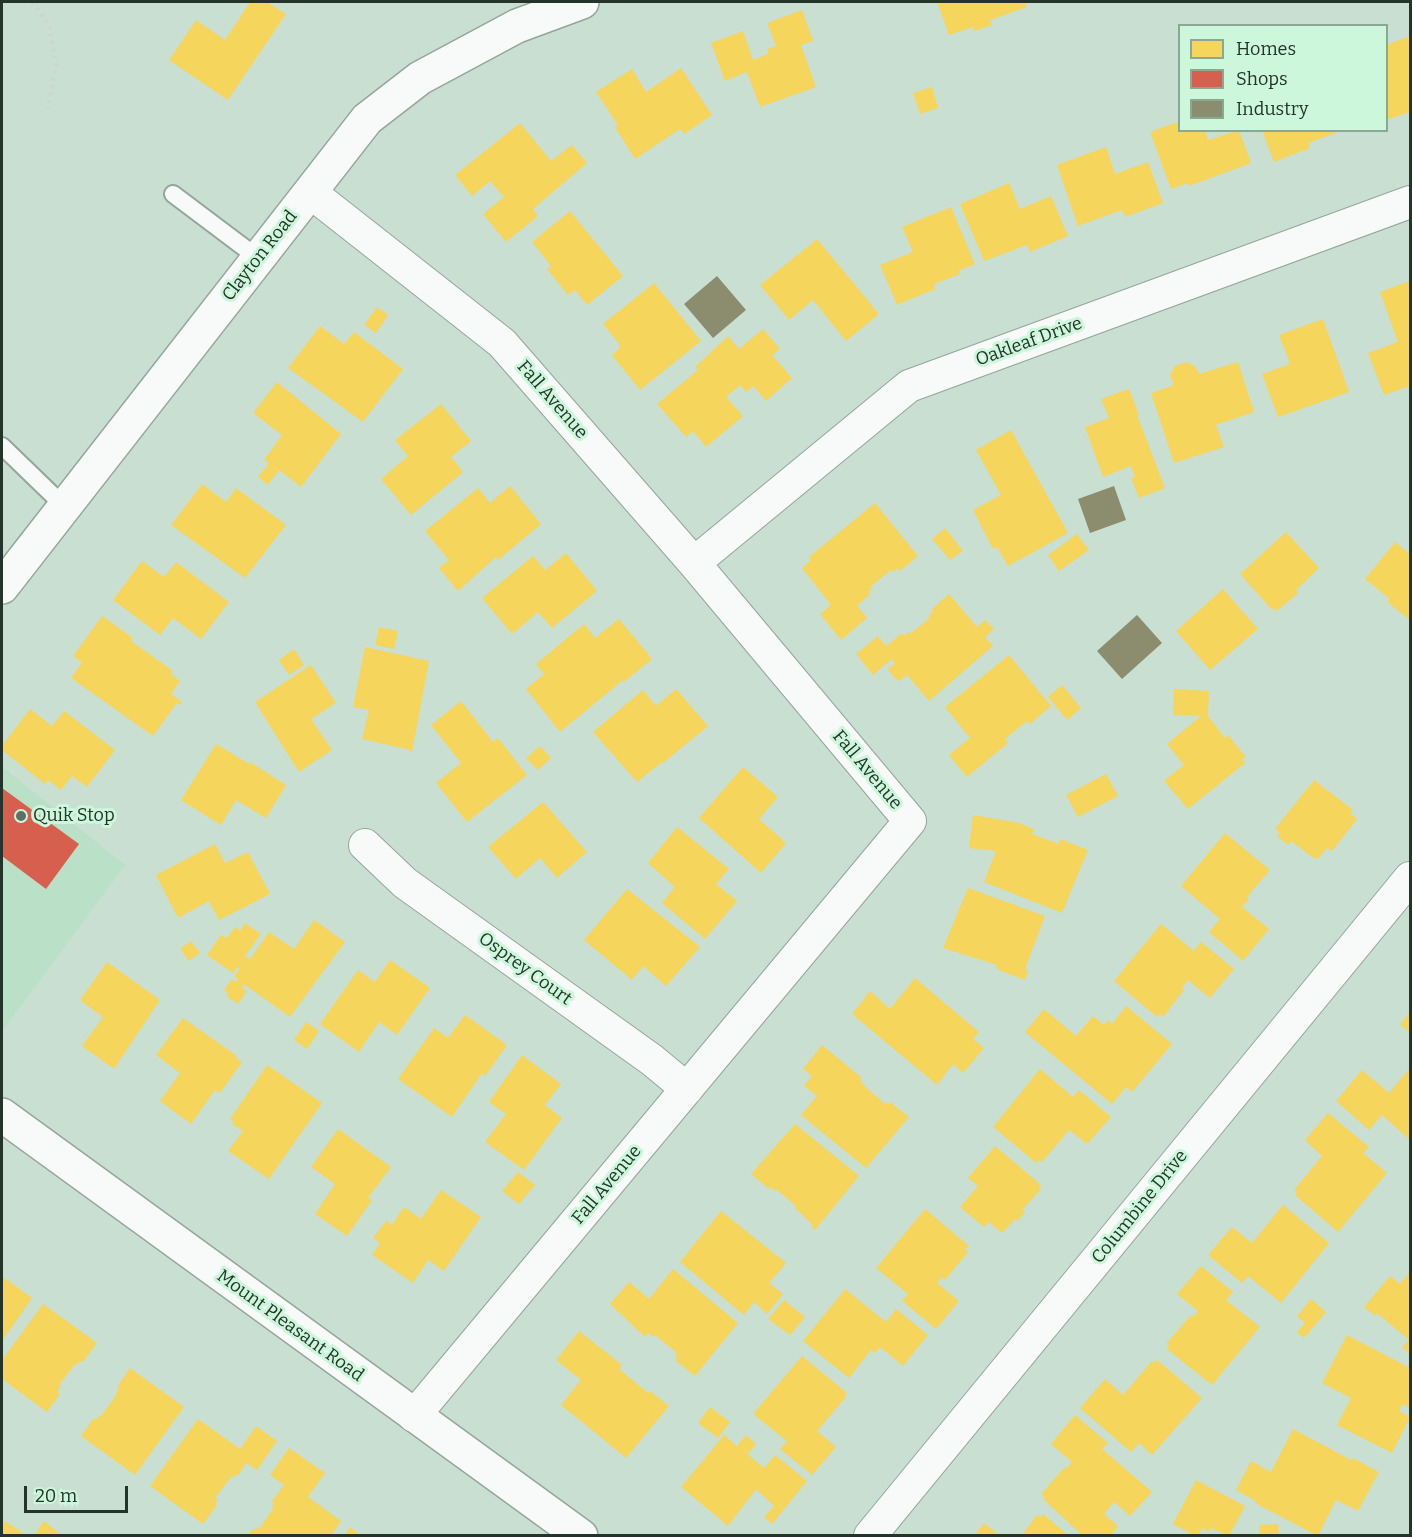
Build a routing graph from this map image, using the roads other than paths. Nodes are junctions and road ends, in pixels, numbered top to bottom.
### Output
1 (582, 2) edge
2 (310, 192) junction
3 (173, 194) dead end
4 (1410, 202) edge
5 (258, 258) junction
6 (2, 446) edge
7 (64, 506) junction
8 (694, 563) junction
9 (2, 587) edge
10 (365, 845) dead end
11 (1410, 878) edge
12 (687, 1089) junction
13 (2, 1114) edge
14 (414, 1416) junction
15 (581, 1536) edge
16 (870, 1536) edge

1 - 2 street, Clayton Road
2 - 5 street, Clayton Road
2 - 8 street, Fall Avenue
3 - 5 lane
4 - 8 street, Oakleaf Drive
5 - 7 street, Clayton Road
6 - 7 lane
7 - 9 street, Clayton Road
8 - 12 street, Fall Avenue
10 - 12 street, Osprey Court
11 - 16 street, Columbine Drive
12 - 14 street, Fall Avenue
13 - 14 street, Mount Pleasant Road
14 - 15 street, Mount Pleasant Road

